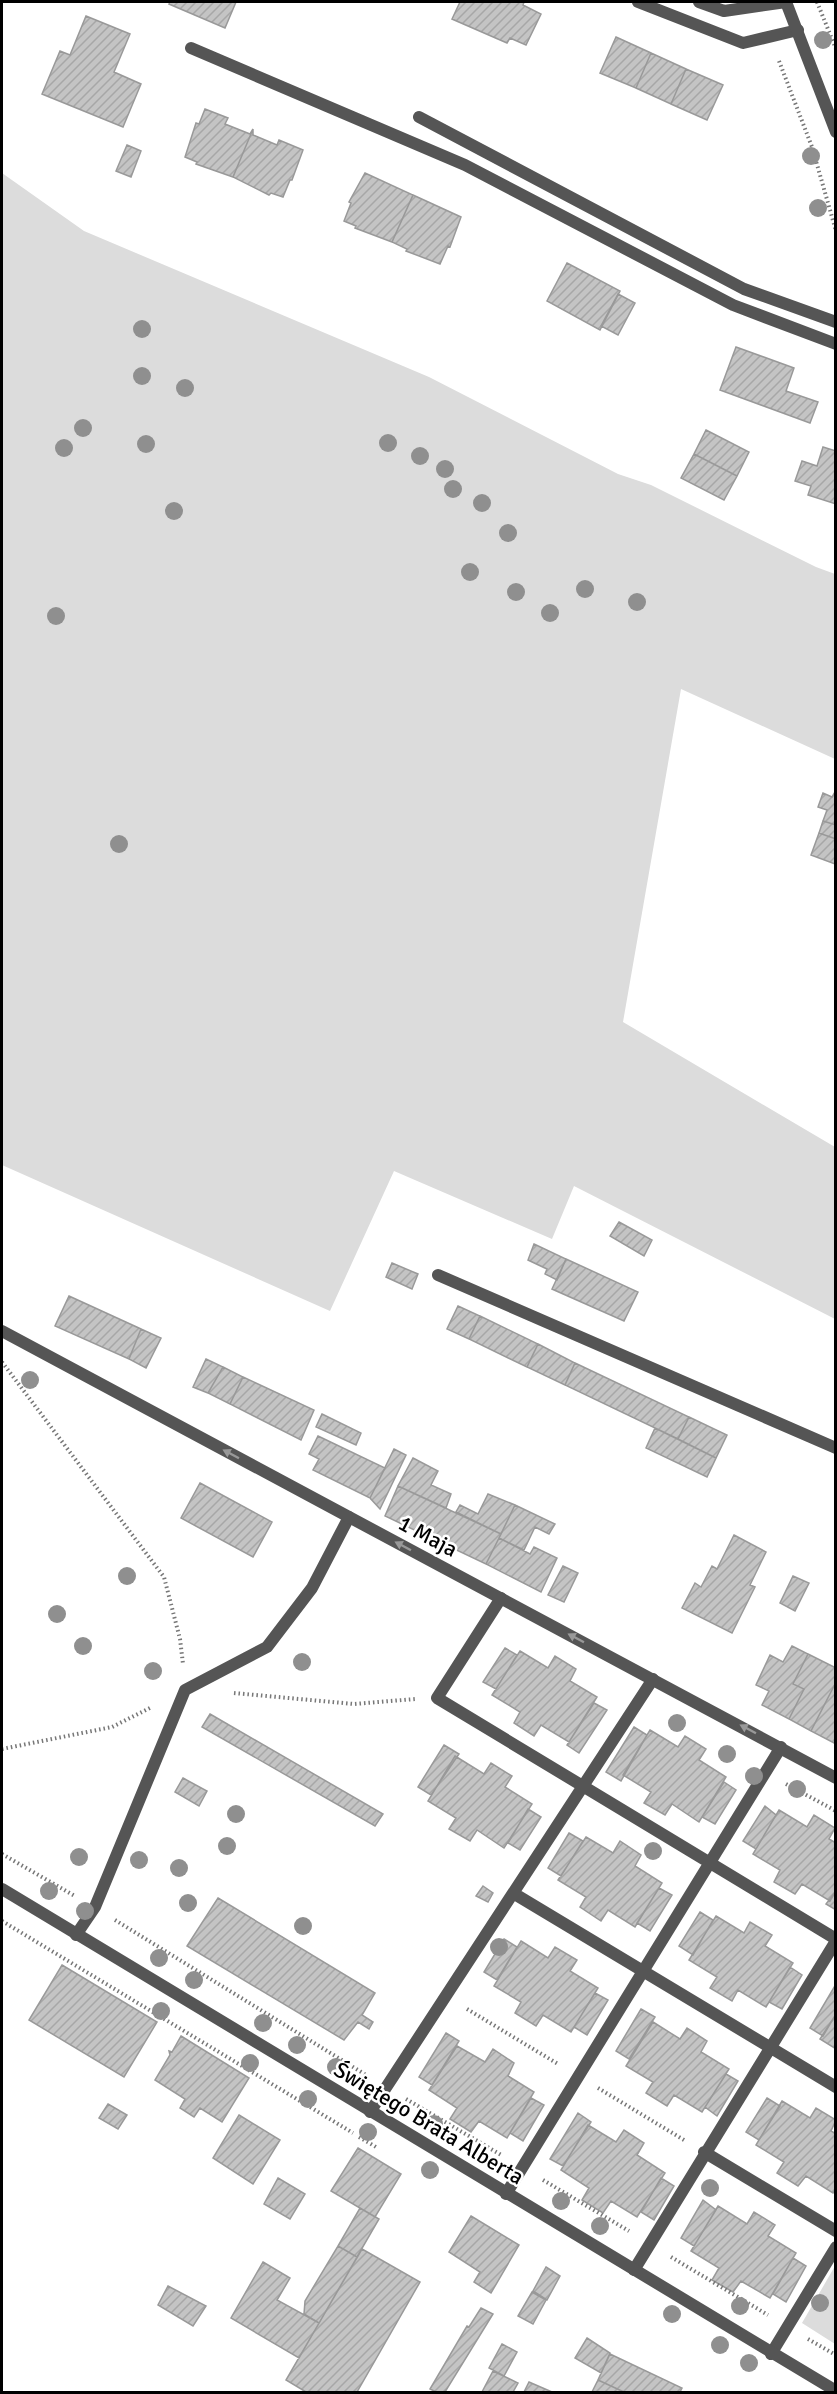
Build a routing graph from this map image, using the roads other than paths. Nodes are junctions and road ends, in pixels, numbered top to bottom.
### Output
1 (638, 2) edge
2 (699, 2) edge
3 (786, 2) edge
4 (798, 30) junction
5 (191, 48) dead end
6 (419, 117) dead end
7 (836, 132) edge
8 (836, 322) edge
9 (836, 344) edge
10 (438, 1275) dead end
11 (2, 1331) edge
12 (836, 1448) edge
13 (349, 1517) junction
14 (501, 1598) junction
15 (653, 1679) junction
16 (781, 1747) junction
17 (836, 1778) edge
18 (584, 1786) junction
19 (710, 1863) junction
20 (2, 1889) edge
21 (513, 1893) junction
22 (76, 1935) junction
23 (836, 1940) edge
24 (643, 1972) junction
25 (769, 2048) junction
26 (836, 2087) edge
27 (370, 2112) junction
28 (704, 2152) junction
29 (506, 2194) junction
30 (836, 2231) edge
31 (836, 2247) edge
32 (633, 2270) junction
33 (771, 2354) junction
34 (836, 2391) edge

1 - 4 street
2 - 3 street
3 - 4 street
4 - 7 street
5 - 9 street
6 - 8 street
10 - 12 street
13 -> 11 street, 1 Maja
14 -> 13 street, 1 Maja
13 - 22 street
15 -> 14 street, 1 Maja
14 - 18 street
16 -> 15 street, 1 Maja
15 - 18 street
16 - 17 street, 1 Maja
16 - 19 street
18 - 19 street
18 - 21 street
19 - 23 street
19 - 24 street
20 - 22 street, Świętego Brata Alberta
21 - 24 street
21 - 27 street
22 - 27 street, Świętego Brata Alberta
23 - 25 street
24 - 25 street
24 - 29 street
25 - 26 street
25 - 28 street
27 - 29 street, Świętego Brata Alberta
28 - 30 street
28 - 32 street
29 - 32 street, Świętego Brata Alberta
31 - 33 street
32 - 33 street, Świętego Brata Alberta
33 - 34 street, Świętego Brata Alberta

